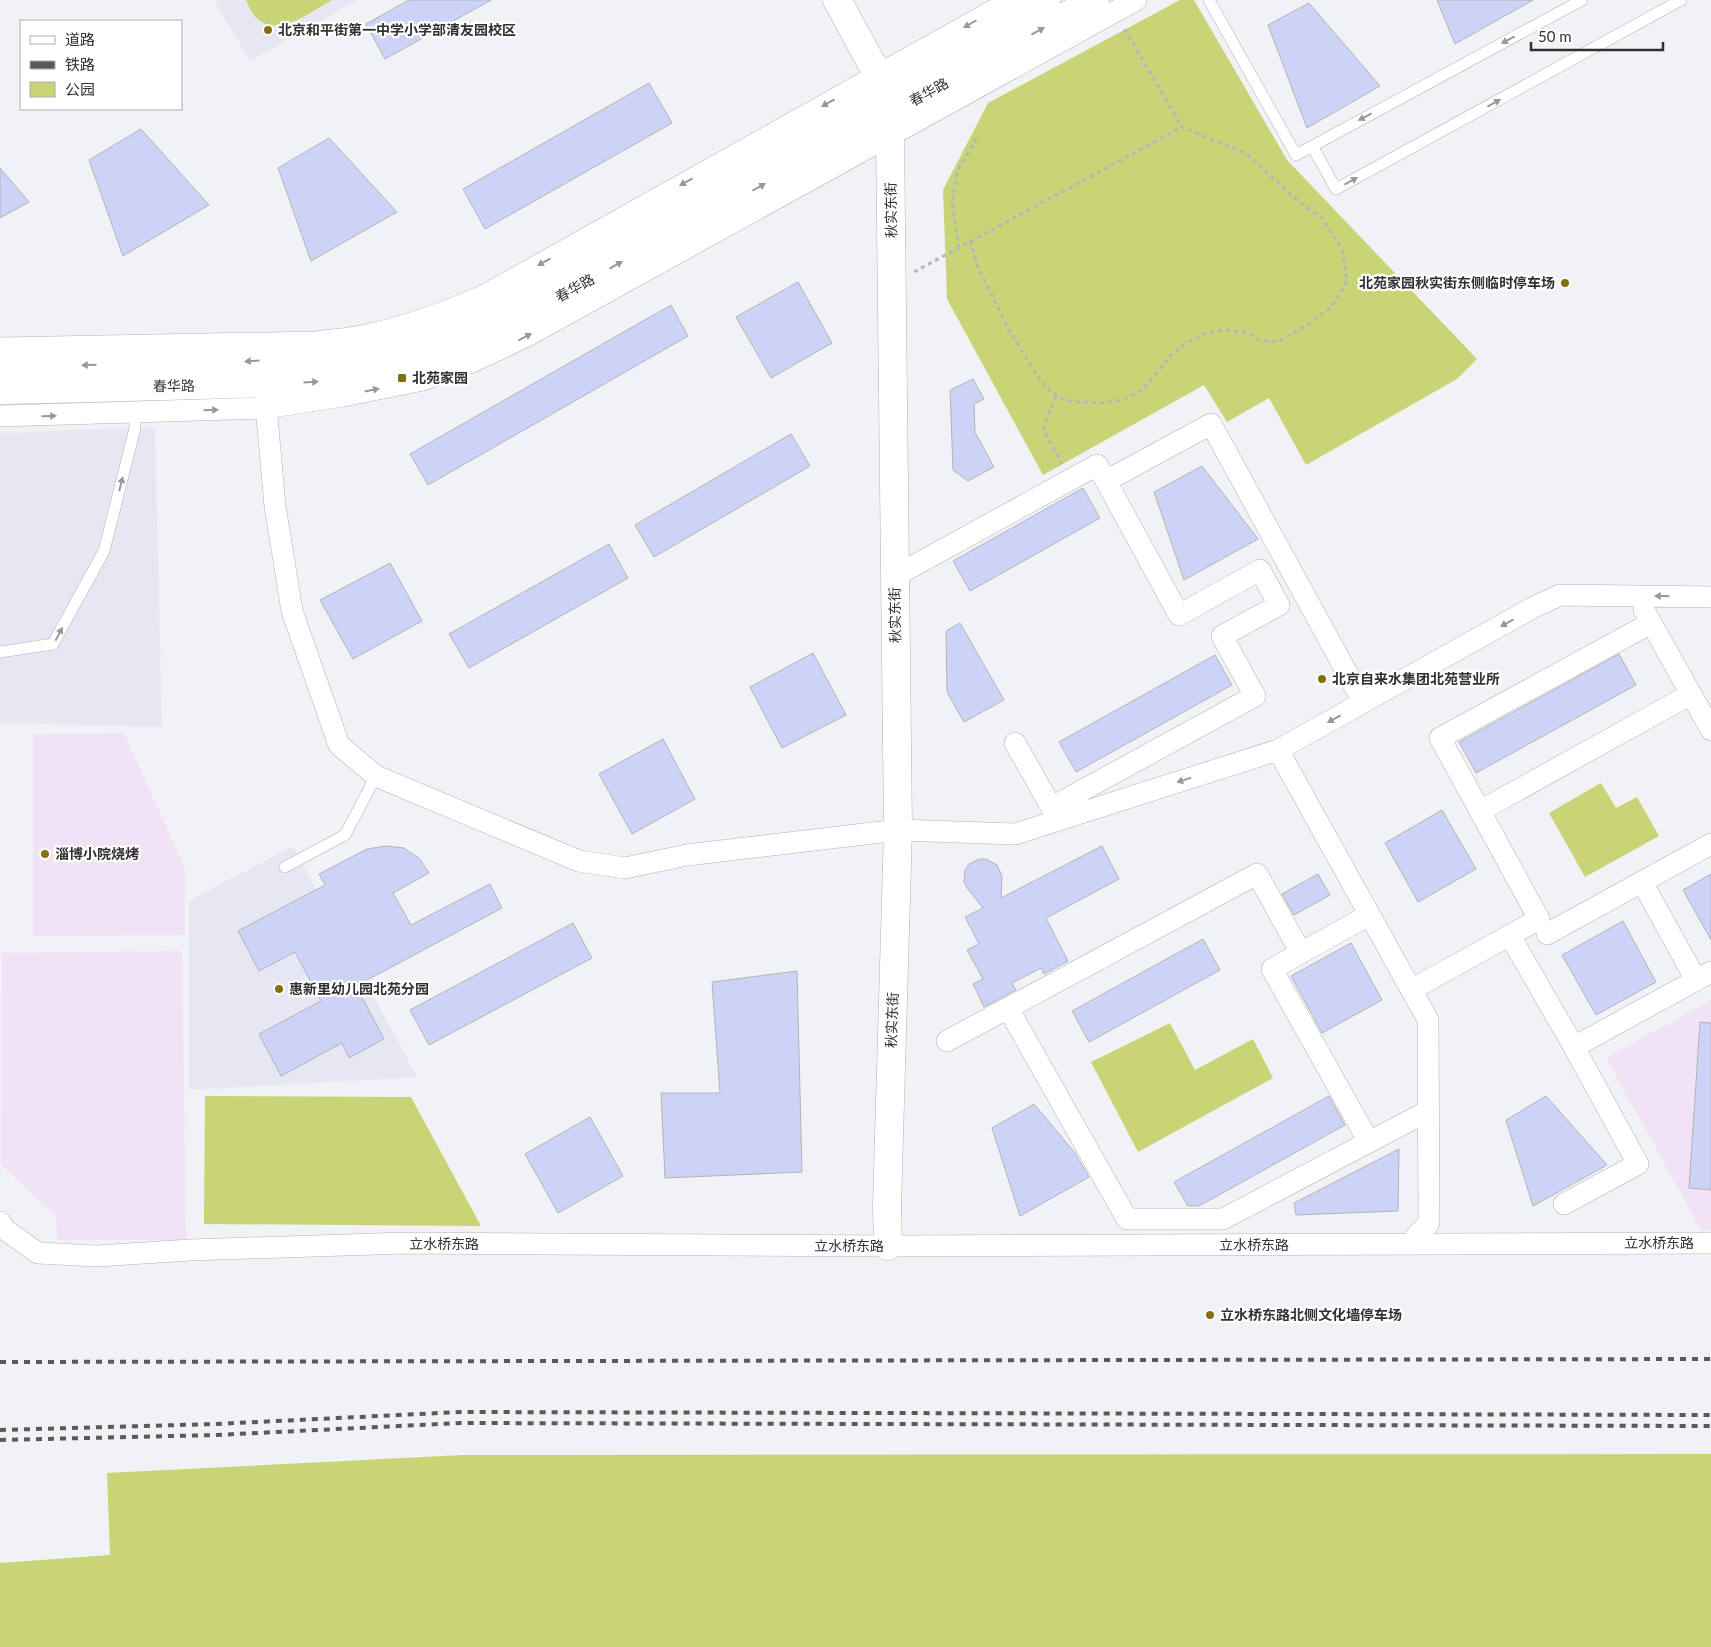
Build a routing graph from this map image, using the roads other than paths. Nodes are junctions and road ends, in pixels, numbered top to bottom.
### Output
1 (838, 0) edge
2 (1012, 0) edge
3 (1046, 0) edge
4 (1136, 0) edge
5 (1209, 0) edge
6 (1582, 0) edge
7 (1682, 0) edge
8 (1105, 6) edge
9 (888, 103) junction
10 (1312, 146) junction
11 (0, 348) edge
12 (0, 367) edge
13 (0, 390) edge
14 (265, 396) junction
15 (133, 400) junction
16 (0, 416) edge
17 (1106, 482) junction
18 (895, 576) junction
19 (1636, 596) junction
20 (1711, 597) edge
21 (1651, 623) junction
22 (0, 652) edge
23 (1691, 694) junction
24 (1363, 702) junction
25 (1711, 730) edge
26 (1015, 743) dead end
27 (1278, 750) junction
28 (376, 776) junction
29 (1480, 811) junction
30 (1055, 813) junction
31 (898, 830) junction
32 (1711, 844) edge
33 (285, 867) dead end
34 (1642, 882) junction
35 (1369, 915) junction
36 (1543, 926) junction
37 (1514, 943) junction
38 (1301, 953) junction
39 (1703, 976) edge
40 (1411, 990) junction
41 (1008, 1008) junction
42 (946, 1041) dead end
43 (1574, 1046) junction
44 (1428, 1111) junction
45 (1369, 1142) junction
46 (1564, 1204) dead end
47 (0, 1222) edge
48 (1711, 1242) edge
49 (1416, 1244) junction
50 (888, 1246) junction

1 - 9 street, 秋实东街
2 -> 9 street
3 - 9 street, 春华路
4 - 8 street
5 - 10 lane
6 -> 10 lane
10 -> 7 lane
9 -> 8 street, 春华路
9 -> 11 street
9 -> 12 street, 春华路
14 -> 9 street, 春华路
9 - 18 street, 秋实东街
13 - 15 street, 春华路
15 -> 14 street, 春华路
14 - 28 street
16 -> 15 street
22 -> 15 lane
17 - 18 street
17 - 24 street
17 - 30 street
18 - 31 street, 秋实东街
20 -> 19 street
19 - 21 street
19 -> 24 street
21 - 23 street
21 - 29 street
23 - 25 street
23 - 29 street
24 -> 27 street
26 - 30 street
27 -> 30 street
27 - 35 street
28 - 31 street
28 - 33 lane
29 - 36 street
30 - 31 street
31 - 50 street, 秋实东街
32 - 34 street
34 - 36 street
34 - 39 street
35 - 38 street
35 - 40 street
36 - 37 street
37 - 40 street
37 - 43 street
38 - 41 street
38 - 45 street
39 - 43 street
40 - 44 street
41 - 42 street
41 - 45 street
43 - 46 street
44 - 45 street
44 - 49 street
47 - 50 street, 立水桥东路
48 - 49 street, 立水桥东路
49 - 50 street, 立水桥东路

